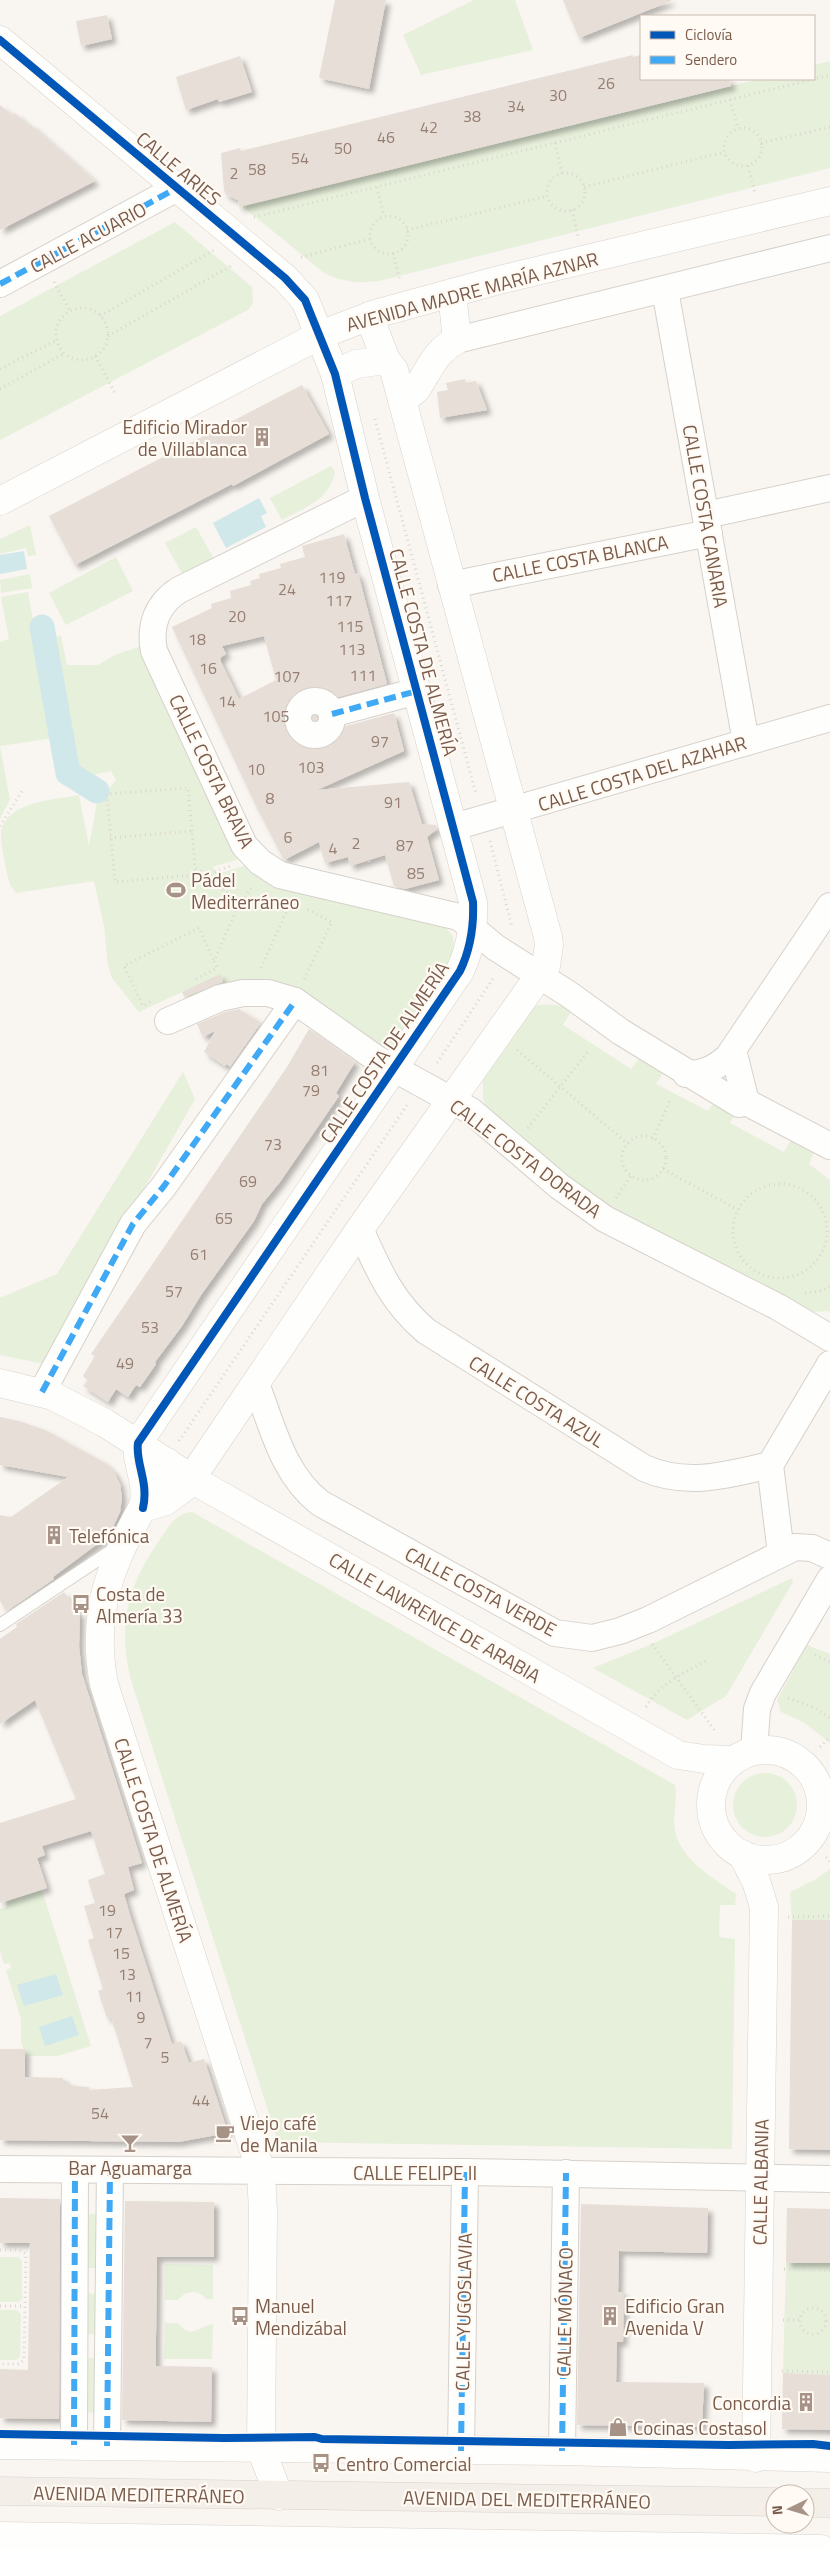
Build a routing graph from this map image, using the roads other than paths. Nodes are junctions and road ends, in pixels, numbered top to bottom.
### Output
1 (0, 40) edge
2 (177, 188) junction
3 (830, 201) edge
4 (830, 248) edge
5 (0, 284) edge
6 (664, 290) junction
7 (452, 293) junction
8 (369, 316) junction
9 (320, 335) junction
10 (456, 340) junction
11 (386, 360) junction
12 (335, 374) junction
13 (402, 400) junction
14 (830, 488) edge
15 (365, 498) junction
16 (0, 501) edge
17 (707, 524) junction
18 (452, 585) junction
19 (417, 691) junction
20 (332, 714) dead end
21 (830, 718) edge
22 (746, 742) junction
23 (514, 810) junction
24 (454, 827) junction
25 (830, 906) edge
26 (473, 928) junction
27 (540, 977) junction
28 (299, 990) junction
29 (168, 1021) dead end
30 (733, 1050) junction
31 (394, 1067) junction
32 (686, 1074) junction
33 (451, 1100) junction
34 (746, 1102) junction
35 (830, 1146) edge
36 (360, 1229) junction
37 (830, 1338) edge
38 (830, 1364) edge
39 (0, 1383) edge
40 (256, 1384) junction
41 (42, 1392) junction
42 (138, 1443) junction
43 (173, 1452) junction
44 (770, 1465) junction
45 (192, 1478) junction
46 (143, 1508) junction
47 (126, 1541) junction
48 (781, 1553) junction
49 (830, 1556) edge
50 (830, 1579) edge
51 (0, 1625) edge
52 (678, 1755) junction
53 (744, 1756) junction
54 (820, 1777) edge
55 (712, 1798) junction
56 (823, 1820) edge
57 (742, 1854) junction
58 (787, 1855) junction
59 (773, 1912) junction
60 (0, 2170) edge
61 (75, 2171) junction
62 (110, 2171) junction
63 (261, 2172) junction
64 (465, 2172) junction
65 (566, 2173) junction
66 (759, 2178) junction
67 (830, 2179) edge
68 (0, 2445) edge
69 (74, 2445) junction
70 (107, 2446) junction
71 (261, 2449) junction
72 (461, 2451) junction
73 (562, 2451) junction
74 (756, 2458) junction
75 (830, 2458) edge
76 (0, 2492) edge
77 (279, 2496) junction
78 (765, 2502) edge
79 (815, 2503) edge
80 (830, 2503) edge
81 (0, 2536) edge
82 (724, 2548) edge
83 (821, 2549) edge

1 - 2 street, CALLE ARIES
2 - 5 street, CALLE ACUARIO
2 - 9 street, CALLE ARIES
3 - 7 street, AVENIDA MADRE MARÍA AZNAR
4 - 6 street
6 - 10 street
6 - 17 street, CALLE COSTA CANARIA
7 - 8 street, AVENIDA MADRE MARÍA AZNAR
7 - 10 street
8 - 9 street, AVENIDA MADRE MARÍA AZNAR
8 - 11 street
9 - 12 street, CALLE COSTA DE ALMERÍA
9 - 16 street, AVENIDA MADRE MARÍA AZNAR
10 - 13 street
11 - 12 street
11 - 13 street
12 - 15 street, CALLE COSTA DE ALMERÍA
13 - 18 street
14 - 17 street, CALLE COSTA BLANCA
15 - 19 street, CALLE COSTA DE ALMERÍA
15 - 26 street, CALLE COSTA BRAVA
17 - 18 street, CALLE COSTA BLANCA
17 - 22 street, CALLE COSTA CANARIA
18 - 23 street
19 - 20 street, CALLE COSTA DE ALMERÍA
19 - 24 street, CALLE COSTA DE ALMERÍA
21 - 22 street, CALLE COSTA DEL AZAHAR
22 - 23 street, CALLE COSTA DEL AZAHAR
23 - 24 street, CALLE COSTA DEL AZAHAR
23 - 27 street
24 - 26 street, CALLE COSTA DE ALMERÍA
25 - 30 street
26 - 27 street, CALLE COSTA BRAVA
26 - 31 street, CALLE COSTA DE ALMERÍA
27 - 32 street, CALLE COSTA BRAVA
27 - 33 street
28 - 29 street, CALLE COSTA DORADA
28 - 31 street, CALLE COSTA DORADA
28 - 41 street
30 - 32 street
30 - 34 street
31 - 33 street, CALLE COSTA DORADA
31 - 42 street, CALLE COSTA DE ALMERÍA
32 - 34 street, CALLE COSTA BRAVA
33 - 36 street
33 - 37 street, CALLE COSTA DORADA
34 - 35 street, CALLE COSTA BRAVA
36 - 40 street
36 - 44 street, CALLE COSTA AZUL
38 - 44 street
39 - 41 street, CALLE LAWRENCE DE ARABIA
40 - 45 street
40 - 48 street, CALLE COSTA VERDE
41 - 42 street, CALLE LAWRENCE DE ARABIA
42 - 43 street, CALLE LAWRENCE DE ARABIA
42 - 46 street, CALLE COSTA DE ALMERÍA
43 - 45 street, CALLE LAWRENCE DE ARABIA
43 - 46 street, CALLE COSTA DE ALMERÍA
44 - 48 street
45 - 46 street
45 - 52 street, CALLE LAWRENCE DE ARABIA
46 - 47 street, CALLE COSTA DE ALMERÍA
47 - 51 lane
47 - 63 street, CALLE COSTA DE ALMERÍA
48 - 49 street, CALLE COSTA VERDE
50 - 53 street
52 - 53 street, CALLE LAWRENCE DE ARABIA
52 - 55 street, CALLE LAWRENCE DE ARABIA
53 - 54 street
53 - 55 street
54 - 56 street
55 - 57 street
56 - 58 street
57 - 58 street
57 - 59 street, CALLE ALBANIA
58 - 59 street, CALLE ALBANIA
59 - 66 street, CALLE ALBANIA
60 - 61 street, CALLE FELIPE II
61 - 62 street, CALLE FELIPE II
61 - 69 street
62 - 63 street, CALLE FELIPE II
62 - 70 street
63 - 64 street, CALLE FELIPE II
63 - 71 street, CALLE COSTA DE ALMERÍA
64 - 65 street, CALLE FELIPE II
64 - 72 street, CALLE YUGOSLAVIA
65 - 66 street, CALLE FELIPE II
65 - 73 street, CALLE MÓNACO
66 - 67 street, CALLE FELIPE II
66 - 74 street, CALLE ALBANIA
68 - 69 street
69 - 70 street
70 - 71 street
71 - 72 street
71 - 77 street
72 - 73 street
73 - 74 street
74 - 75 street
76 - 77 main road, AVENIDA MEDITERRÁNEO
77 - 78 main road, AVENIDA DEL MEDITERRÁNEO
79 - 80 main road
81 - 82 street
82 - 83 street

